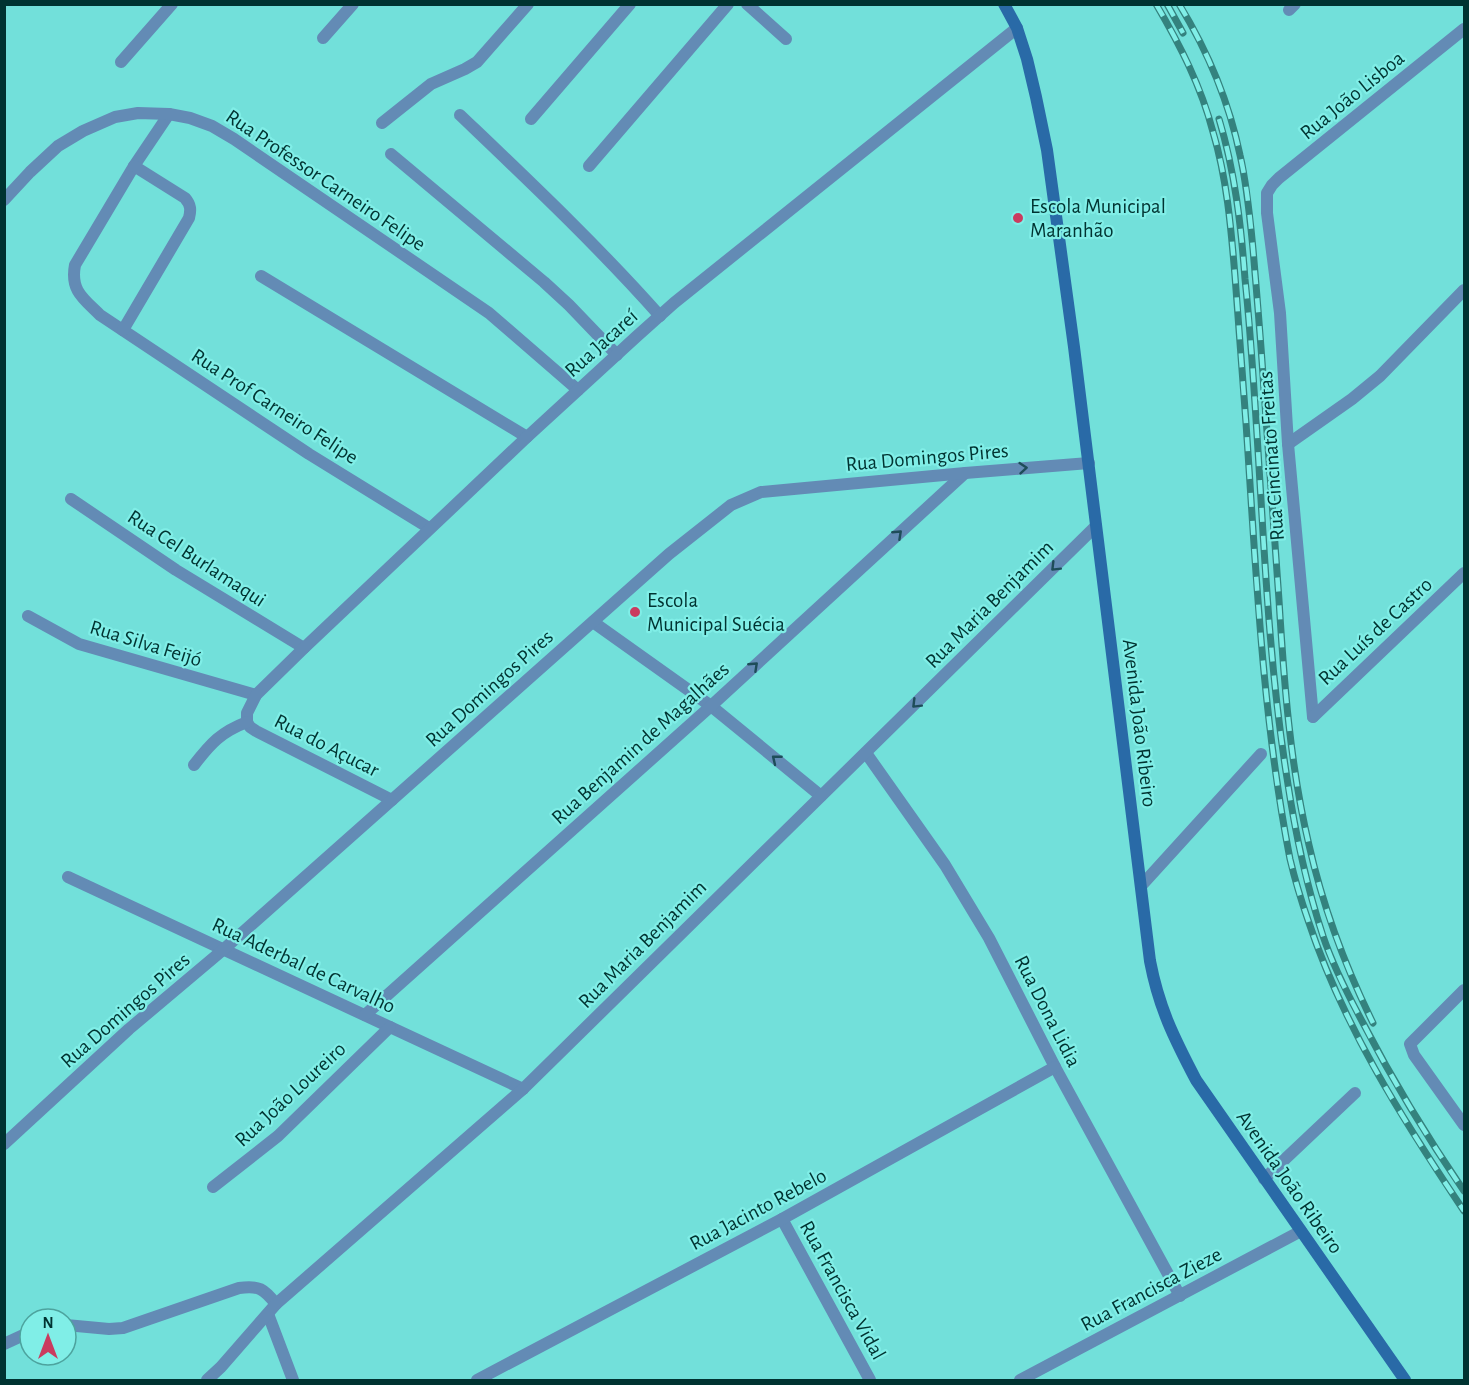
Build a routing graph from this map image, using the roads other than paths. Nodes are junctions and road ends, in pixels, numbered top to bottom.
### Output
1 (172, 4) edge
2 (353, 4) edge
3 (528, 4) edge
4 (630, 4) edge
5 (728, 4) edge
6 (747, 4) edge
7 (1004, 4) edge
8 (1017, 28) junction
9 (1464, 29) edge
10 (323, 38) dead end
11 (786, 39) dead end
12 (121, 62) dead end
13 (168, 114) junction
14 (460, 115) dead end
15 (531, 119) dead end
16 (382, 123) dead end
17 (391, 154) dead end
18 (134, 166) junction
19 (589, 166) dead end
20 (1267, 193) joint
21 (4, 200) edge
22 (261, 276) dead end
23 (1464, 290) edge
24 (660, 316) junction
25 (123, 330) junction
26 (617, 355) junction
27 (578, 390) junction
28 (527, 437) junction
29 (1288, 444) junction
30 (1089, 463) junction
31 (965, 472) junction
32 (71, 499) dead end
33 (1096, 526) junction
34 (429, 528) junction
35 (1464, 573) edge
36 (28, 616) dead end
37 (593, 621) junction
38 (304, 648) junction
39 (256, 695) junction
40 (711, 706) junction
41 (1312, 717) joint
42 (247, 722) junction
43 (866, 753) junction
44 (1261, 754) dead end
45 (194, 765) dead end
46 (821, 796) junction
47 (392, 800) junction
48 (68, 877) dead end
49 (1141, 886) junction
50 (224, 949) junction
51 (1464, 990) edge
52 (365, 1015) junction
53 (390, 1026) junction
54 (1055, 1067) junction
55 (523, 1089) junction
56 (1355, 1093) dead end
57 (1464, 1125) edge
58 (4, 1144) edge
59 (1263, 1179) junction
60 (213, 1187) dead end
61 (782, 1219) junction
62 (1301, 1231) junction
63 (1180, 1296) junction
64 (272, 1309) junction
65 (78, 1326) edge
66 (18, 1338) edge
67 (4, 1344) edge
68 (207, 1380) edge
69 (293, 1380) edge
70 (477, 1380) edge
71 (870, 1380) edge
72 (1020, 1380) edge
73 (1405, 1380) edge

1 - 12 street
2 - 10 street
3 - 16 street
4 - 15 street
5 - 19 street
6 - 11 street
7 - 8 main road, Avenida João Ribeiro
8 - 24 street, Rua Jacareí
8 - 30 main road, Avenida João Ribeiro
9 - 20 street, Rua João Lisboa
13 - 18 street, Rua Prof Carneiro Felipe
13 - 21 street, Rua Professor Carneiro Felipe
13 - 27 street, Rua Professor Carneiro Felipe
14 - 24 street
17 - 26 street
18 - 25 street, Rua Prof Carneiro Felipe
18 - 25 street
20 - 29 street, Rua Cincinato Freitas
22 - 28 street
23 - 29 street
24 - 26 street, Rua Jacareí
25 - 34 street, Rua Prof Carneiro Felipe
26 - 27 street, Rua Jacareí
27 - 28 street, Rua Jacareí
28 - 34 street, Rua Jacareí
29 - 41 street, Rua Cincinato Freitas
31 -> 30 street, Rua Domingos Pires
30 - 33 main road, Avenida João Ribeiro
31 - 37 street, Rua Domingos Pires
40 -> 31 street, Rua Benjamin de Magalhães
32 - 38 street, Rua Cel Burlamaqui
33 -> 43 street, Rua Maria Benjamim
33 - 49 main road, Avenida João Ribeiro
34 - 38 street, Rua Jacareí
35 - 41 street, Rua Luís de Castro
36 - 39 street, Rua Silva Feijó
37 - 40 street
37 - 47 street, Rua Domingos Pires
38 - 39 street, Rua Jacareí
39 - 42 street, Rua Jacareí
46 -> 40 street
40 - 52 street, Rua Benjamin de Magalhães
42 - 45 street
42 - 47 street, Rua do Açucar
43 - 46 street, Rua Maria Benjamim
43 - 54 street, Rua Dona Lidia
44 - 49 street
46 - 55 street, Rua Maria Benjamim
47 - 50 street, Rua Domingos Pires
48 - 50 street, Rua Aderbal de Carvalho
49 - 59 main road, Avenida João Ribeiro
50 - 52 street, Rua Aderbal de Carvalho
50 - 58 street, Rua Domingos Pires
51 - 57 street
52 - 53 street, Rua Aderbal de Carvalho
53 - 55 street, Rua Aderbal de Carvalho
53 - 60 street, Rua João Loureiro
54 - 61 street, Rua Jacinto Rebelo
54 - 63 street, Rua Dona Lidia
55 - 64 street, Rua Maria Benjamim
56 - 59 street
59 - 62 main road, Avenida João Ribeiro
61 - 70 street, Rua Jacinto Rebelo
61 - 71 street, Rua Francisca Vidal
62 - 63 street, Rua Francisca Zieze
62 - 73 main road, Avenida João Ribeiro
63 - 72 street, Rua Francisca Zieze
64 - 65 street
64 - 68 street, Rua Maria Benjamim
64 - 69 street
66 - 67 street

